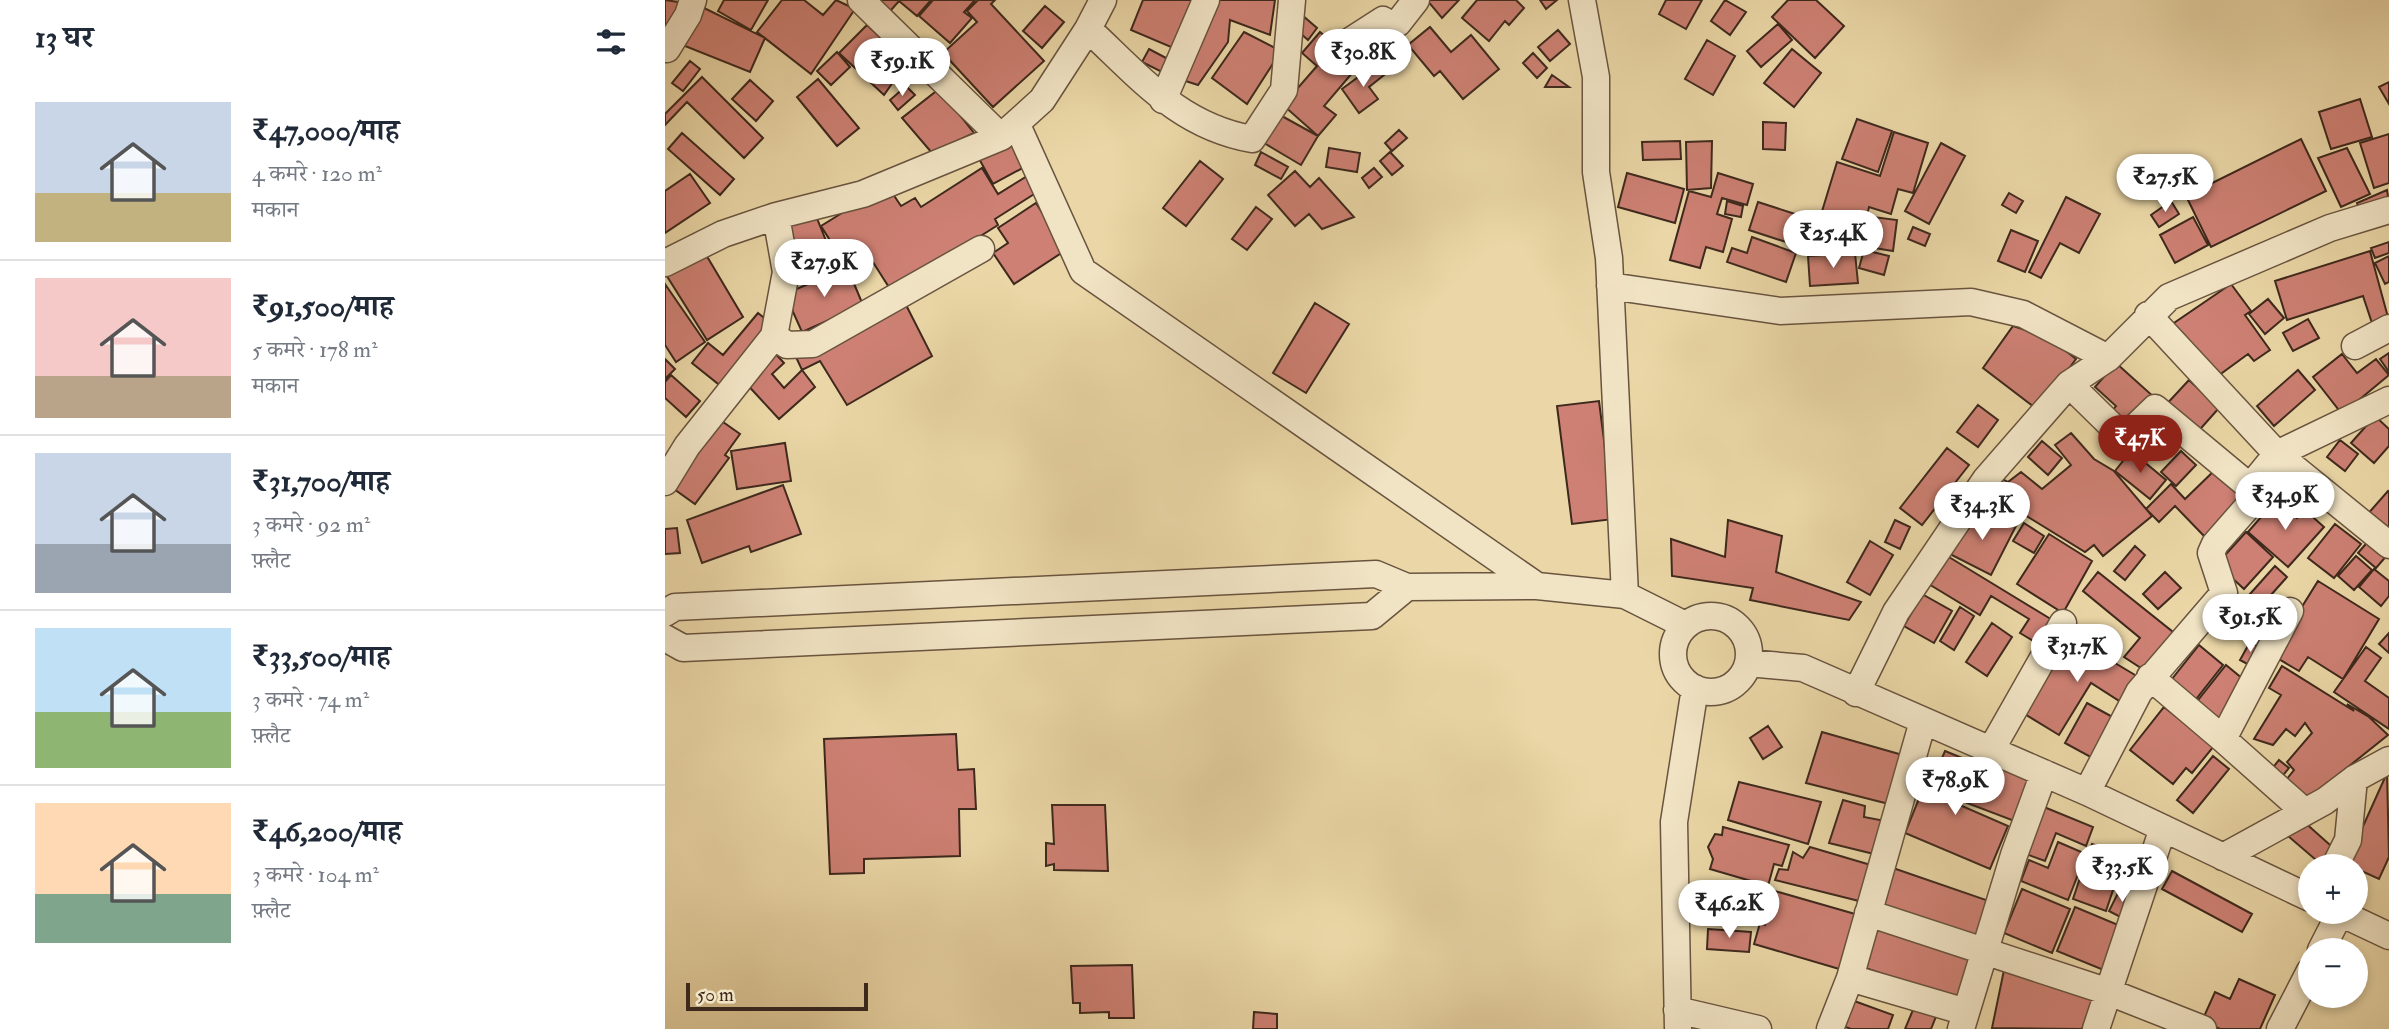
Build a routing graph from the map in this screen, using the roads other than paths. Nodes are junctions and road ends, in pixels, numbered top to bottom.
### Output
1 (693, 0) edge
2 (861, 0) edge
3 (1103, 0) edge
4 (1206, 0) edge
5 (1292, 0) edge
6 (1416, 0) edge
7 (1582, 0) edge
8 (1088, 29) junction
9 (1341, 47) dead end
10 (667, 49) dead end
11 (1163, 100) junction
12 (1009, 131) junction
13 (2389, 210) edge
14 (776, 216) junction
15 (981, 248) dead end
16 (665, 262) edge
17 (1610, 286) junction
18 (2148, 315) junction
19 (2389, 328) edge
20 (775, 336) junction
21 (2355, 346) dead end
22 (2108, 358) junction
23 (2069, 384) junction
24 (2389, 400) edge
25 (2277, 454) junction
26 (665, 482) edge
27 (2250, 487) junction
28 (2389, 545) edge
29 (1537, 586) junction
30 (1407, 587) junction
31 (1625, 595) junction
32 (2290, 611) dead end
33 (665, 613) edge
34 (2063, 623) dead end
35 (1685, 625) junction
36 (665, 638) edge
37 (1748, 663) junction
38 (2150, 677) junction
39 (1695, 688) junction
40 (1856, 693) junction
41 (1923, 720) junction
42 (2223, 739) junction
43 (1991, 750) junction
44 (2389, 760) edge
45 (2044, 773) junction
46 (2354, 779) junction
47 (2087, 792) junction
48 (2305, 812) junction
49 (2162, 828) junction
50 (2342, 854) edge
51 (2223, 857) junction
52 (2298, 892) edge
53 (1868, 914) junction
54 (2364, 924) edge
55 (2389, 936) edge
56 (1984, 954) junction
57 (1850, 978) junction
58 (2109, 992) junction
59 (2298, 994) edge
60 (1677, 1019) edge
61 (1964, 1021) edge
62 (1758, 1029) edge
63 (1830, 1029) edge
64 (2096, 1029) edge
65 (2203, 1029) edge
66 (2280, 1029) edge

1 - 10 street
2 - 12 street
3 - 8 street
4 - 11 street
5 - 11 street
6 - 9 street
7 - 17 street
8 - 11 street
8 - 12 street
12 - 14 street
12 - 29 street
13 - 18 street
14 - 16 street
14 - 20 street
15 - 20 street
17 - 22 street
17 - 31 street
18 - 22 street
18 - 25 street
19 - 21 street
20 - 26 street
22 - 23 street
23 - 27 street
23 - 40 street
24 - 25 street
25 - 27 street
25 - 28 street
27 - 38 street
29 - 30 street
29 - 31 street
30 - 33 street
30 - 36 street
31 - 35 street
32 - 42 street
34 - 43 street
35 - 37 street
35 - 39 street
37 - 39 street
37 - 40 street
38 - 42 street
38 - 47 street
39 - 60 street
40 - 41 street
41 - 43 street
41 - 53 street
42 - 48 street
43 - 45 street
44 - 46 street
45 - 47 street
45 - 56 street
46 - 48 street
46 - 50 street
47 - 49 street
48 - 51 street
49 - 51 street
49 - 58 street
51 - 52 street
53 - 56 street
53 - 57 street
54 - 55 street
56 - 58 street
56 - 61 street
57 - 61 street
57 - 63 street
58 - 64 street
58 - 65 street
59 - 66 street
60 - 62 street

